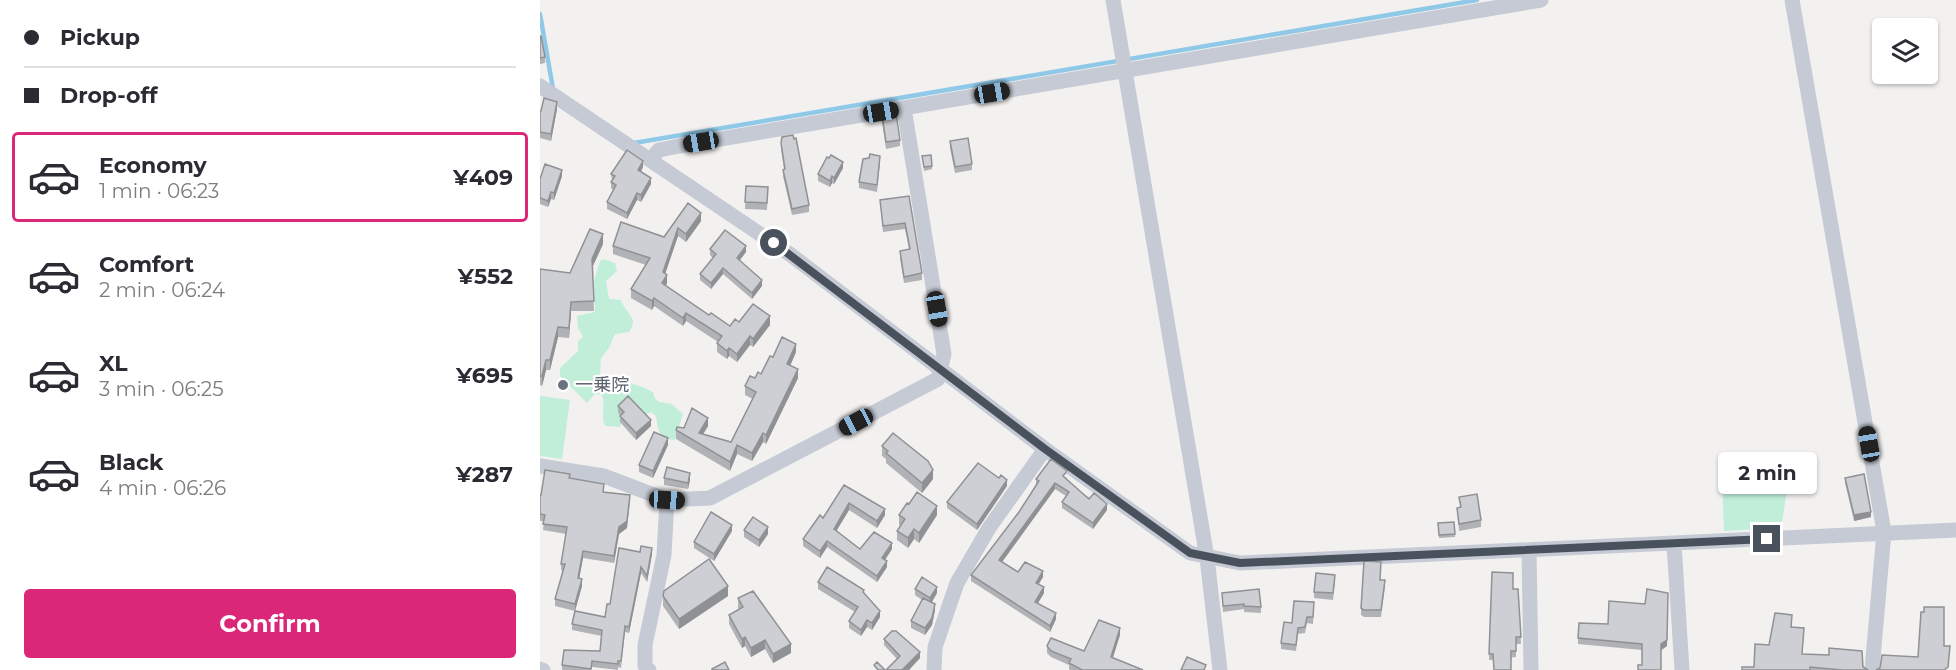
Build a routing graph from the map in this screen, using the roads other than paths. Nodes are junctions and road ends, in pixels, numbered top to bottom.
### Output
1 (1113, 0) edge
2 (1541, 0) edge
3 (1792, 0) edge
4 (1125, 71) junction
5 (540, 86) edge
6 (904, 108) junction
7 (651, 159) junction
8 (941, 370) junction
9 (1045, 449) junction
10 (540, 466) edge
11 (667, 500) junction
12 (1956, 531) edge
13 (1884, 532) junction
14 (1674, 544) junction
15 (1529, 550) junction
16 (1207, 558) junction
17 (643, 669) edge
18 (934, 670) edge
19 (1220, 670) edge
20 (1531, 670) edge
21 (1682, 670) edge
22 (1872, 670) edge

1 - 4 street
2 - 4 street
3 - 13 street
4 - 6 street
4 - 16 street
5 - 7 street
6 - 7 street
6 - 8 street
7 - 8 street
8 - 9 street
8 - 11 street
9 - 16 street
9 - 18 street
10 - 11 street
11 - 17 street
12 - 13 street
13 - 14 street
13 - 22 street
14 - 15 street
14 - 21 street
15 - 16 street
15 - 20 street
16 - 19 street

